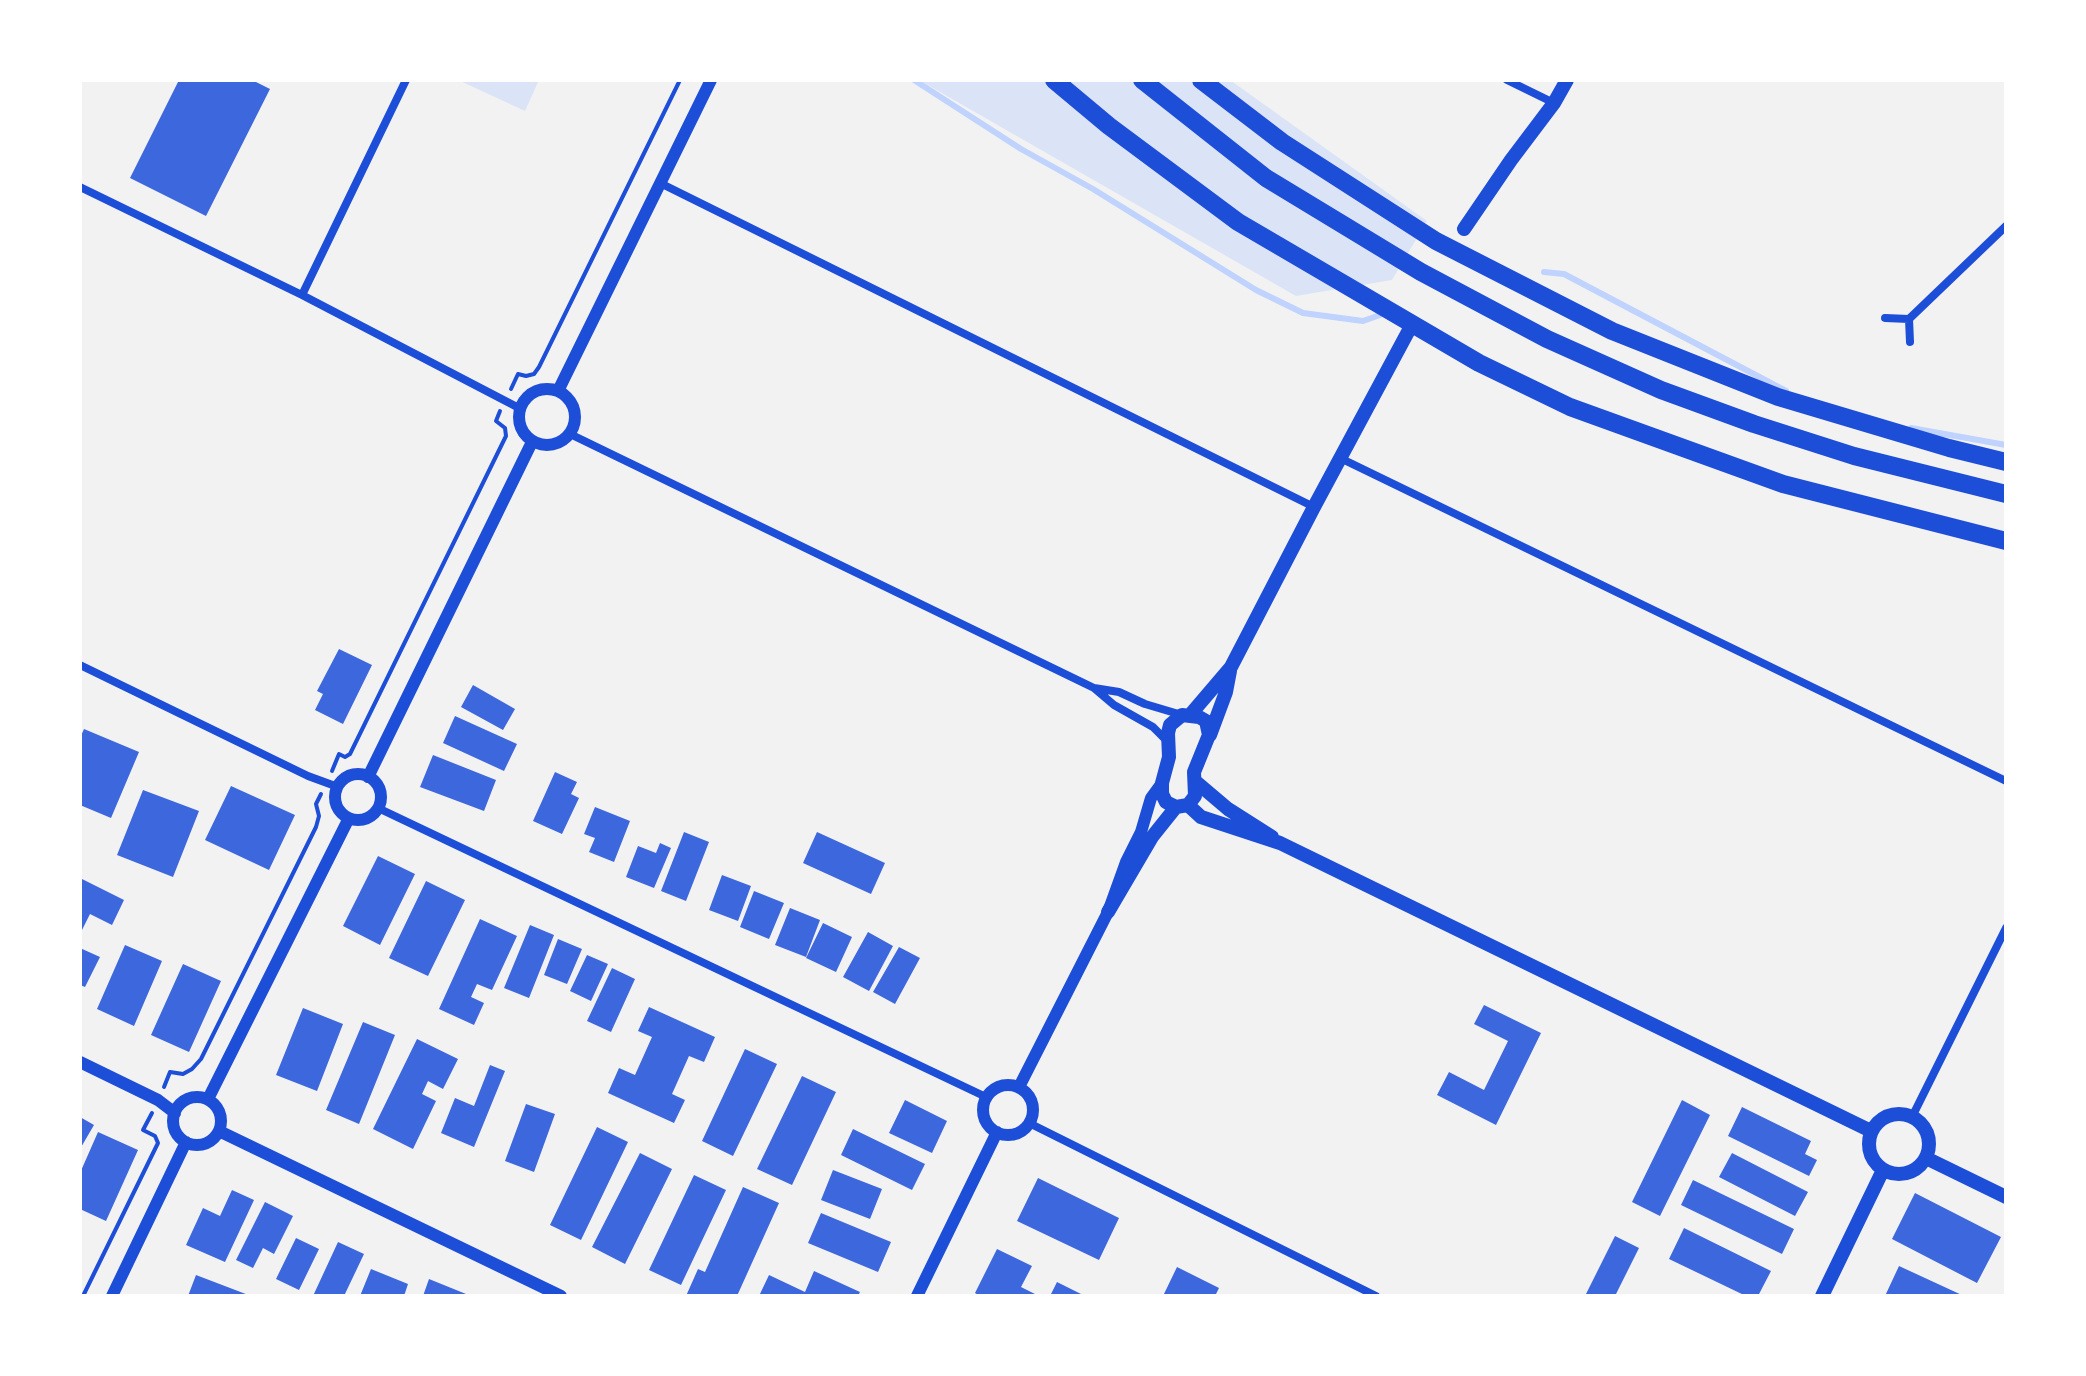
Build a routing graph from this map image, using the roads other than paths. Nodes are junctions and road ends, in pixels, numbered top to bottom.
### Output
1 (406, 80) edge
2 (711, 80) edge
3 (1054, 80) edge
4 (1142, 80) edge
5 (1201, 80) edge
6 (1507, 80) edge
7 (1567, 80) edge
8 (1554, 103) junction
9 (660, 183) junction
10 (80, 187) edge
11 (2006, 226) edge
12 (1464, 229) dead end
13 (302, 295) junction
14 (1885, 318) dead end
15 (1909, 319) junction
16 (1409, 330) dead end
17 (1910, 342) dead end
18 (558, 391) junction
19 (519, 408) junction
20 (570, 434) junction
21 (532, 442) junction
22 (1340, 458) junction
23 (2006, 462) edge
24 (2006, 494) edge
25 (1314, 507) junction
26 (2006, 541) edge
27 (80, 665) edge
28 (1231, 667) junction
29 (1094, 688) junction
30 (1186, 715) junction
31 (1209, 735) junction
32 (1167, 742) junction
33 (368, 777) junction
34 (1195, 781) junction
35 (2006, 781) edge
36 (1162, 783) junction
37 (338, 787) junction
38 (1182, 806) junction
39 (378, 808) junction
40 (349, 818) junction
41 (1280, 843) junction
42 (1108, 912) junction
43 (2006, 928) edge
44 (80, 1062) edge
45 (1019, 1087) junction
46 (986, 1097) junction
47 (208, 1099) junction
48 (175, 1113) junction
49 (1912, 1117) junction
50 (1029, 1123) junction
51 (219, 1131) junction
52 (1871, 1131) junction
53 (997, 1132) junction
54 (186, 1142) junction
55 (1926, 1158) junction
56 (1883, 1170) junction
57 (2006, 1197) edge
58 (112, 1296) edge
59 (561, 1296) edge
60 (917, 1296) edge
61 (1376, 1296) edge
62 (1822, 1296) edge

1 - 13 street
2 - 9 street
3 - 26 highway
4 - 24 highway
5 - 23 highway
6 - 8 street
7 - 8 main road
8 - 12 main road
9 - 18 street
9 - 25 street
10 - 13 street
11 - 15 street
13 - 19 street
14 - 15 street
15 - 17 street
16 - 22 main road
18 - 19 street
18 - 20 street
19 - 21 street
20 - 21 street
20 - 29 street
21 - 33 street
22 - 25 main road
22 - 35 street
25 - 28 main road
27 - 37 street
28 - 30 main road
28 - 31 main road
29 - 30 street
29 - 32 street
30 - 31 main road
30 - 32 main road
31 - 34 main road
32 - 36 main road
33 - 37 street
33 - 39 street
34 - 38 main road
34 - 41 main road
36 - 38 main road
36 - 42 street
37 - 40 street
38 - 41 main road
38 - 42 main road
39 - 40 street
39 - 46 street
40 - 47 street
41 - 52 main road
42 - 45 street
43 - 49 street
44 - 48 street
45 - 46 street
45 - 50 street
46 - 53 street
47 - 48 street
47 - 51 street
48 - 54 street
49 - 52 main road
49 - 55 main road
50 - 53 street
50 - 61 street
51 - 54 street
51 - 59 street
52 - 56 main road
53 - 60 street
54 - 58 street
55 - 56 main road
55 - 57 main road
56 - 62 main road

